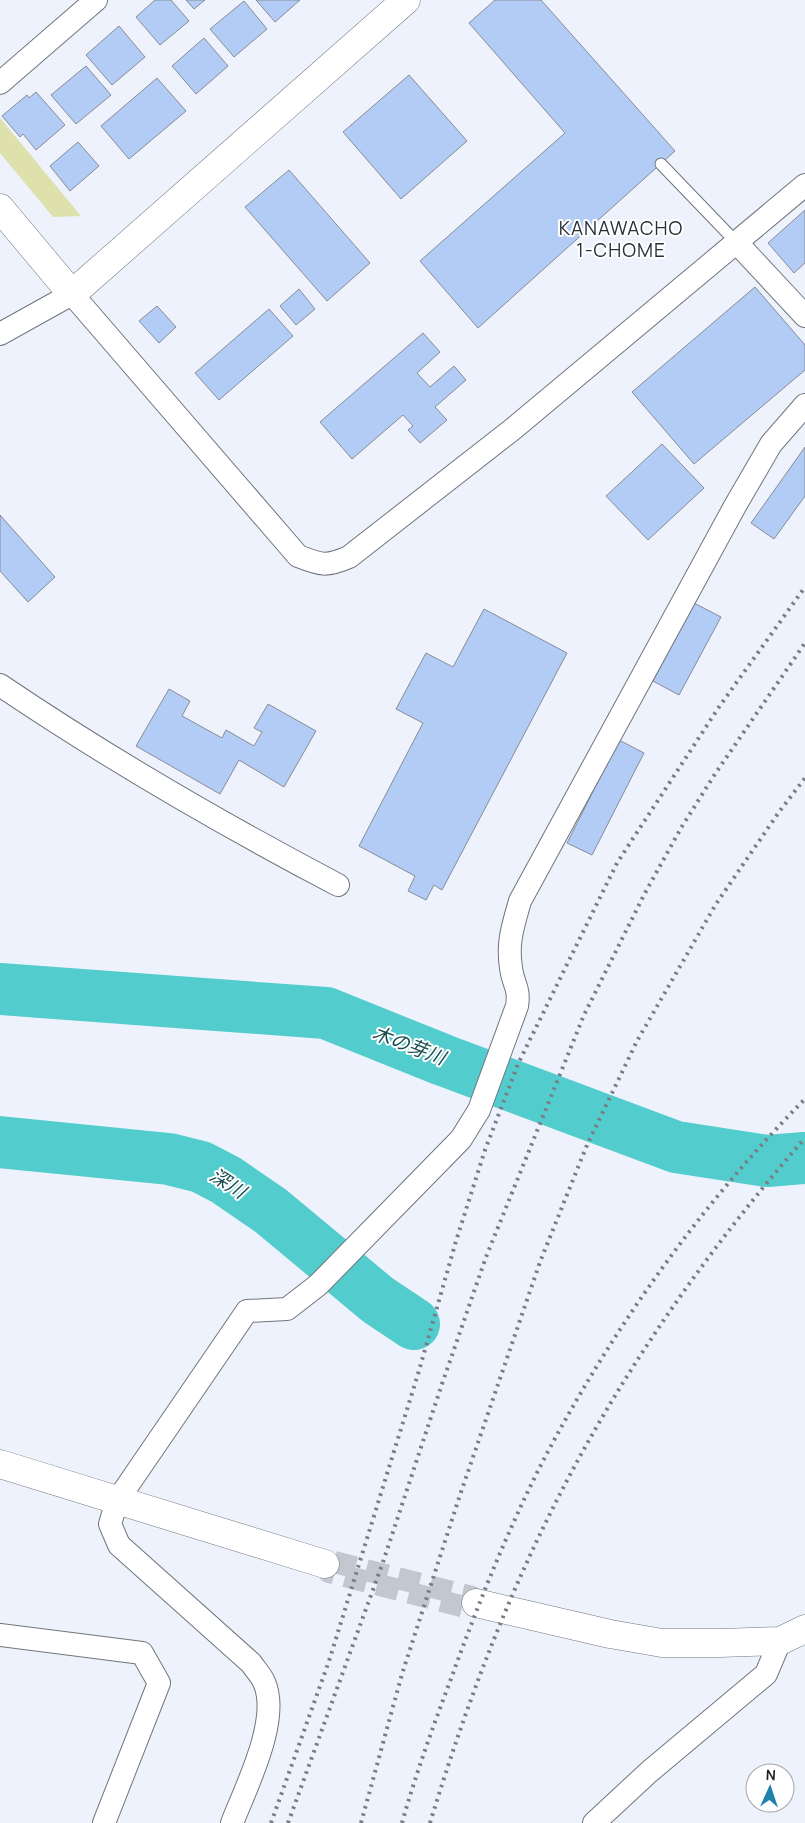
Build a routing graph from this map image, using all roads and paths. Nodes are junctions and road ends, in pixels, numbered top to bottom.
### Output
1 (96, 0) edge
2 (406, 0) edge
3 (0, 84) edge
4 (661, 164) dead end
5 (805, 185) edge
6 (0, 208) edge
7 (738, 243) junction
8 (72, 294) junction
9 (805, 316) edge
10 (0, 334) edge
11 (805, 405) edge
12 (0, 685) edge
13 (338, 885) dead end
14 (0, 1464) edge
15 (117, 1500) junction
16 (326, 1564) tunnel mouth
17 (476, 1603) dead end
18 (805, 1629) edge
19 (0, 1635) edge
20 (780, 1641) junction
21 (104, 1823) edge
22 (232, 1823) edge
23 (594, 1823) edge

1 - 3 street
2 - 8 street
4 - 7 lane
5 - 7 street
6 - 8 street
7 - 8 street
7 - 9 street
8 - 10 street
11 - 15 street
12 - 13 street
14 - 15 street
15 - 16 street
15 - 22 street
17 - 20 street
18 - 20 street
19 - 21 street
20 - 23 street

